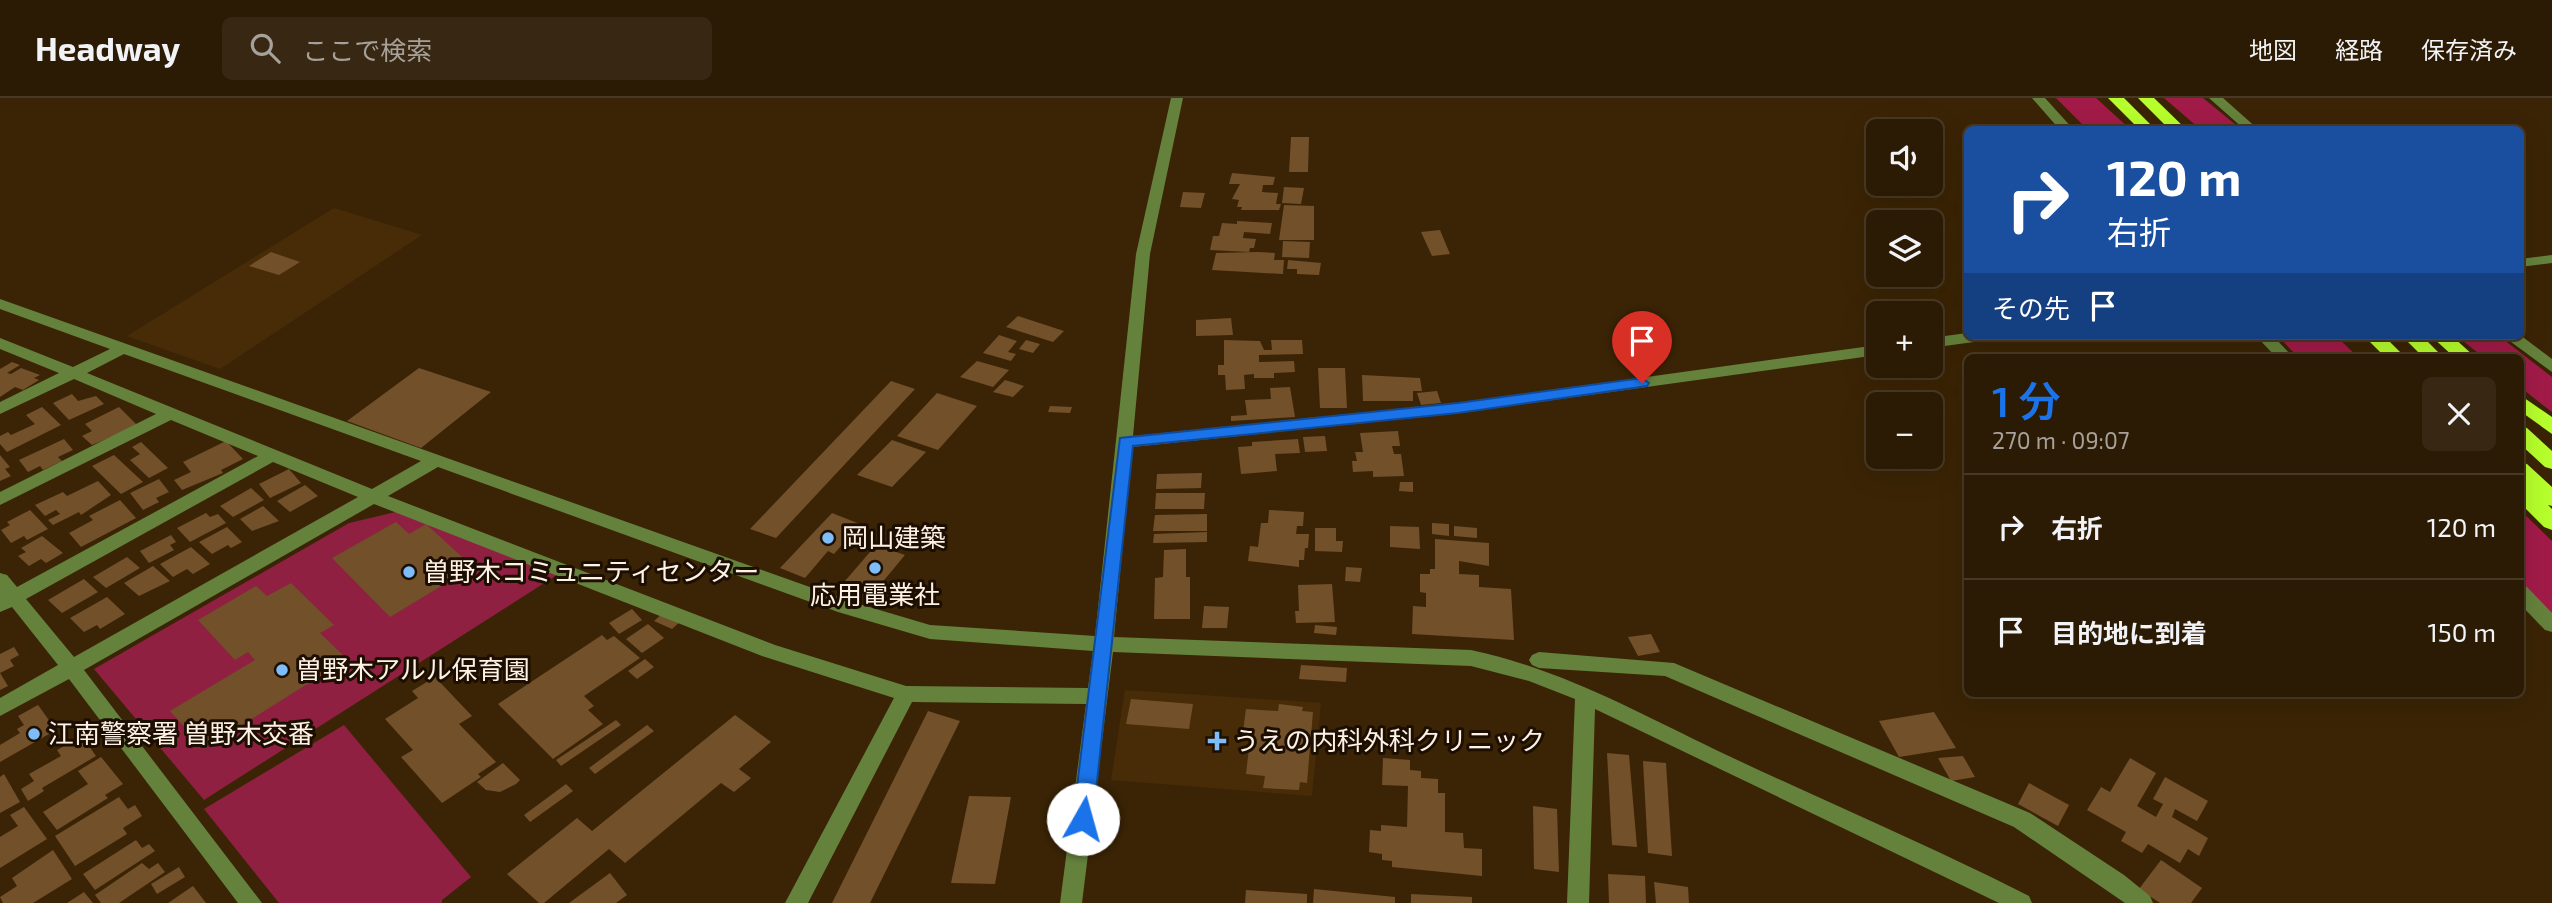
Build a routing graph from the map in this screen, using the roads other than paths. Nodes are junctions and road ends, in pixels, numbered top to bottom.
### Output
1 (1177, 98) edge
2 (2038, 98) edge
3 (2115, 98) edge
4 (2145, 98) edge
5 (2215, 98) edge
6 (2064, 126) edge
7 (2145, 126) edge
8 (2176, 126) edge
9 (2248, 126) edge
10 (2552, 259) edge
11 (2524, 262) edge
12 (0, 304) edge
13 (1964, 338) edge
14 (2268, 340) edge
15 (2359, 340) edge
16 (2377, 340) edge
17 (2415, 340) edge
18 (2445, 340) edge
19 (2516, 340) edge
20 (1943, 341) edge
21 (0, 343) edge
22 (122, 349) junction
23 (1866, 352) edge
24 (2281, 354) edge
25 (2374, 354) edge
26 (2393, 354) edge
27 (2431, 354) edge
28 (2462, 354) edge
29 (2552, 367) edge
30 (76, 373) junction
31 (2524, 404) edge
32 (0, 409) edge
33 (173, 412) junction
34 (2552, 427) edge
35 (2524, 437) edge
36 (1126, 442) junction
37 (273, 455) junction
38 (437, 460) junction
39 (2552, 462) edge
40 (2524, 473) edge
41 (2524, 495) edge
42 (374, 497) junction
43 (0, 499) edge
44 (2552, 499) edge
45 (2552, 522) edge
46 (0, 580) edge
47 (2524, 596) edge
48 (7, 601) edge
49 (2552, 625) edge
50 (1104, 644) junction
51 (1539, 660) dead end
52 (71, 667) junction
53 (906, 694) junction
54 (1585, 694) junction
55 (1098, 696) junction
56 (0, 708) edge
57 (251, 903) edge
58 (796, 903) edge
59 (1071, 903) edge
60 (1578, 903) edge
61 (2021, 903) edge
62 (2142, 903) edge

1 - 36 street
2 - 6 street
3 - 7 highway
4 - 8 highway
5 - 9 street
10 - 11 street
12 - 22 street
13 - 20 street
14 - 24 street
15 - 25 highway
16 - 26 highway
17 - 27 highway
18 - 28 highway
19 - 29 street
21 - 30 street
22 - 30 street
22 - 38 street
23 - 36 street
30 - 32 street
30 - 33 street
31 - 34 highway
33 - 37 street
33 - 43 street
35 - 39 highway
36 - 50 street
37 - 42 street
37 - 48 street
38 - 42 street
38 - 50 street
40 - 44 highway
41 - 45 highway
42 - 52 street
42 - 53 street
46 - 48 street
47 - 49 street
48 - 52 street
50 - 54 street
50 - 55 street
51 - 62 street
52 - 56 street
52 - 57 street
53 - 55 street
53 - 58 street
54 - 60 street
54 - 61 street
55 - 59 street

